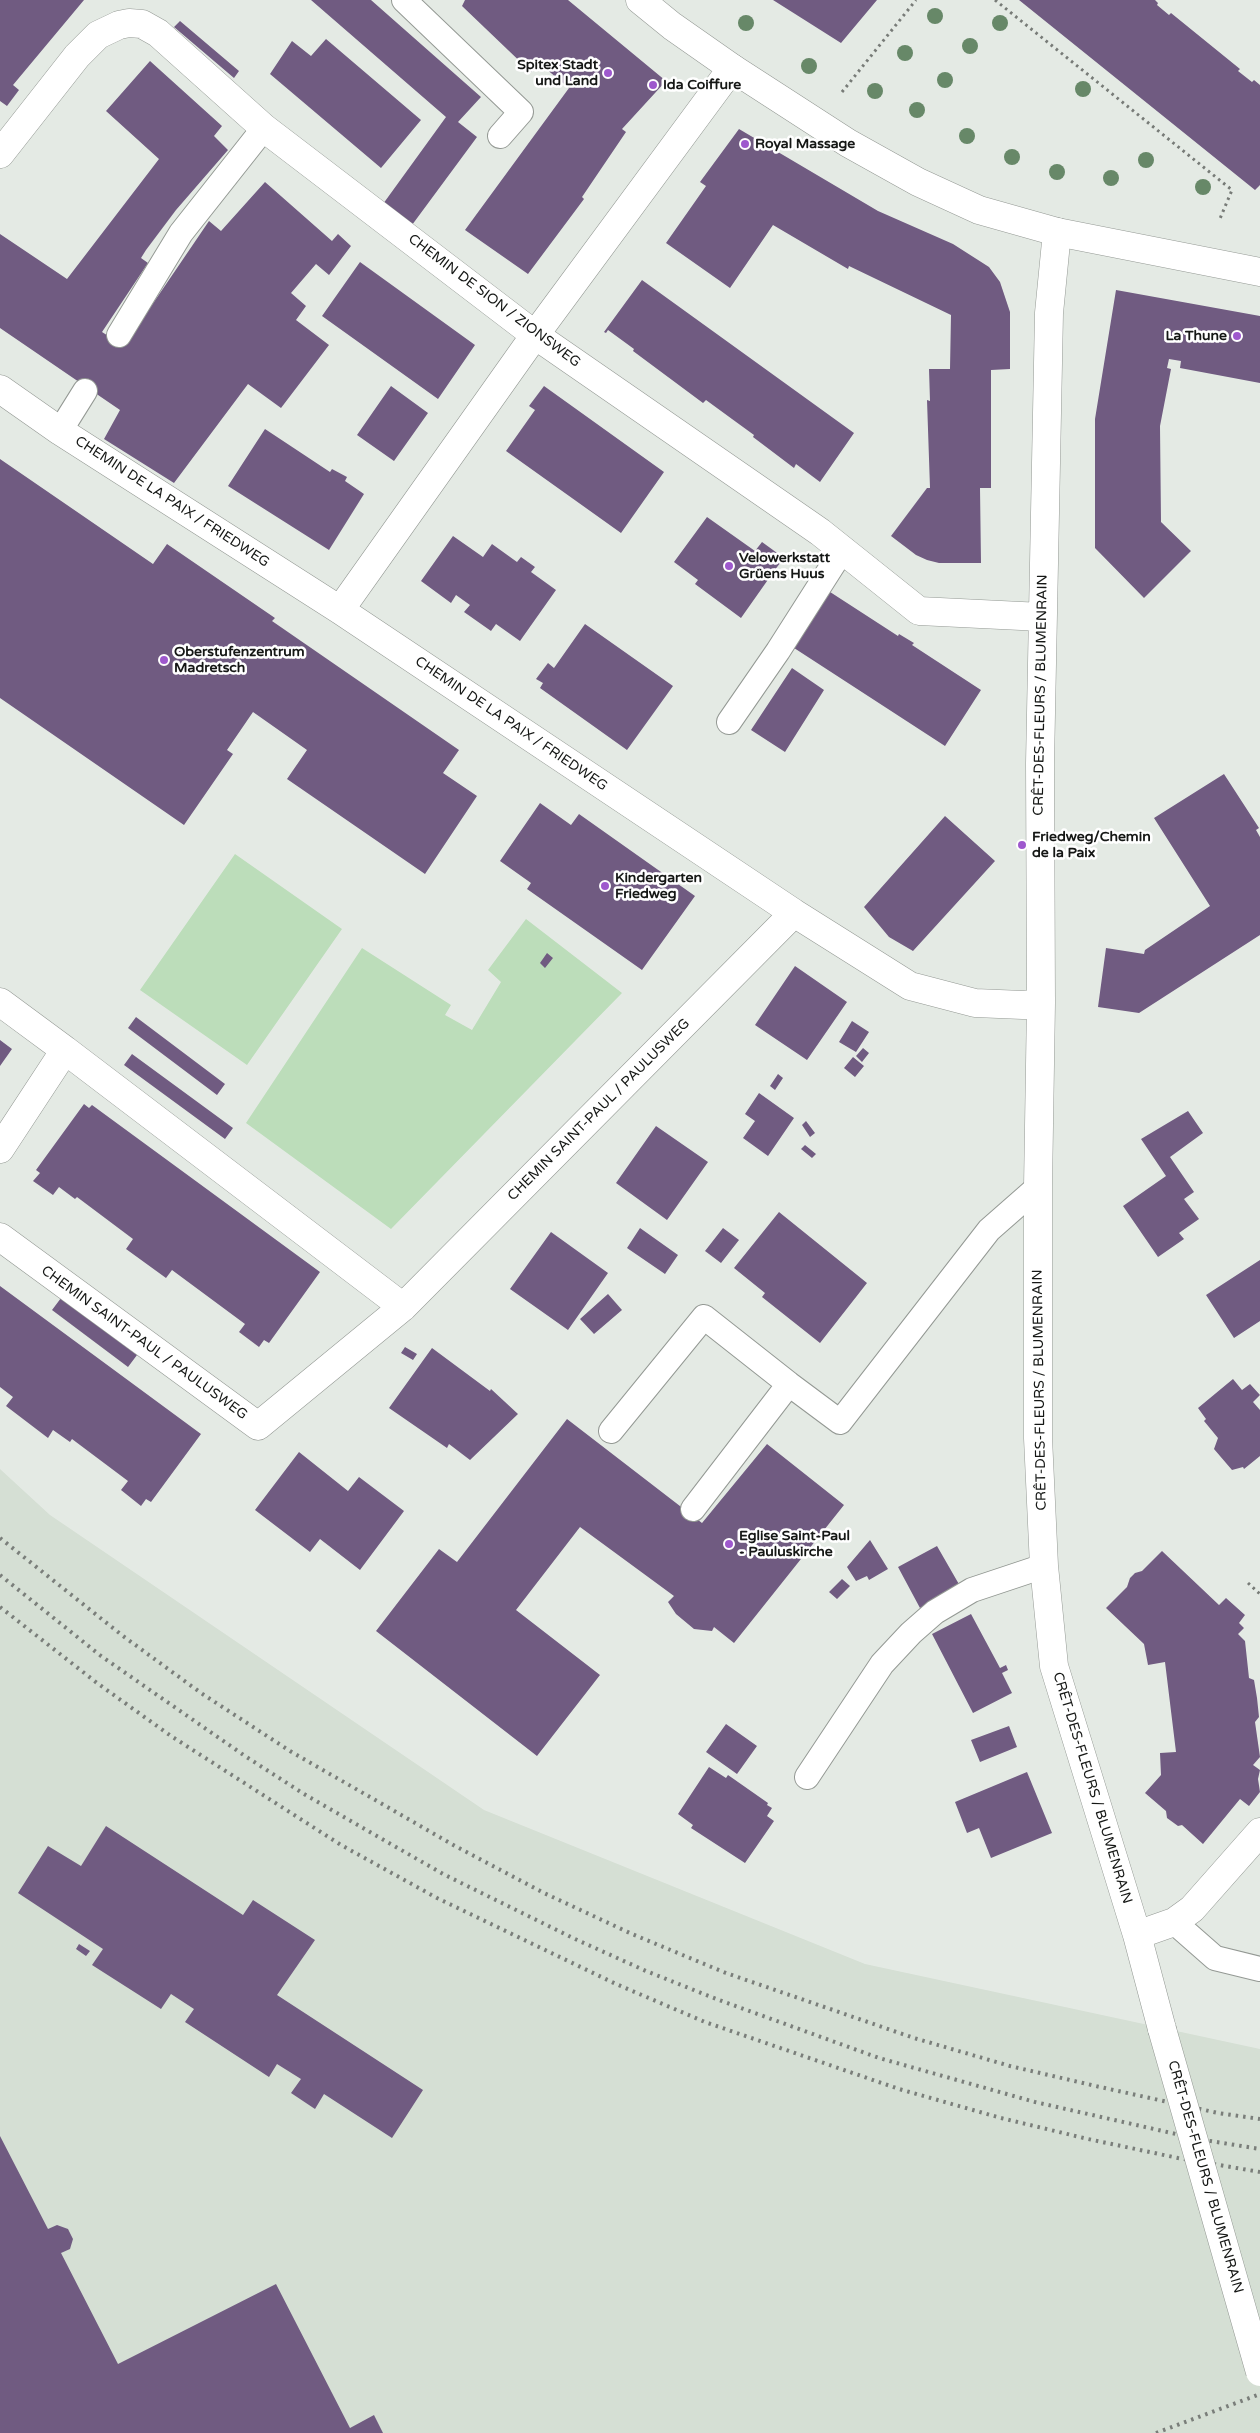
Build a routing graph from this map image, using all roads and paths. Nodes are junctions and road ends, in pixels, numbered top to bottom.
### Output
1 (404, 0) edge
2 (640, 0) edge
3 (916, 0) edge
4 (995, 0) edge
5 (732, 68) junction
6 (842, 92) dead end
7 (264, 128) junction
8 (500, 136) dead end
9 (0, 154) edge
10 (1220, 221) dead end
11 (1056, 232) junction
12 (1260, 272) edge
13 (535, 334) junction
14 (119, 335) dead end
15 (0, 389) edge
16 (85, 391) dead end
17 (60, 431) junction
18 (843, 549) junction
19 (340, 610) junction
20 (1042, 618) junction
21 (729, 722) dead end
22 (794, 913) junction
23 (0, 1002) edge
24 (1041, 1003) junction
25 (65, 1050) junction
26 (0, 1149) edge
27 (1038, 1187) junction
28 (0, 1237) edge
29 (403, 1307) junction
30 (789, 1384) junction
31 (611, 1431) dead end
32 (693, 1509) dead end
33 (1044, 1566) junction
34 (1248, 1583) dead end
35 (1260, 1594) edge
36 (807, 1777) dead end
37 (1260, 1832) edge
38 (1174, 1922) junction
39 (1137, 1935) junction
40 (1260, 1969) edge
41 (1260, 2372) edge

1 - 8 lane
2 - 5 street
3 - 6 path
4 - 10 path
5 - 11 street
5 - 13 street
7 - 9 street, CHEMIN DE SION / ZIONSWEG
7 - 13 street, CHEMIN DE SION / ZIONSWEG
7 - 14 lane
11 - 12 street
11 - 20 street, CRÊT-DES-FLEURS / BLUMENRAIN
13 - 18 street, CHEMIN DE SION / ZIONSWEG
13 - 19 street
15 - 17 street, CHEMIN DE LA PAIX / FRIEDWEG
16 - 17 lane
17 - 19 street, CHEMIN DE LA PAIX / FRIEDWEG
18 - 20 street, CHEMIN DE SION / ZIONSWEG
18 - 21 lane
19 - 22 street, CHEMIN DE LA PAIX / FRIEDWEG
20 - 24 street, CRÊT-DES-FLEURS / BLUMENRAIN
22 - 24 street, CHEMIN DE LA PAIX / FRIEDWEG
22 - 29 street, CHEMIN SAINT-PAUL / PAULUSWEG
23 - 25 street
24 - 27 street, CRÊT-DES-FLEURS / BLUMENRAIN
25 - 26 street
25 - 29 street
27 - 30 lane
27 - 33 street, CRÊT-DES-FLEURS / BLUMENRAIN
28 - 29 street, CHEMIN SAINT-PAUL / PAULUSWEG
30 - 31 lane
30 - 32 lane
33 - 36 lane
33 - 39 street, CRÊT-DES-FLEURS / BLUMENRAIN
34 - 35 path
37 - 38 street
38 - 39 street
38 - 40 lane
39 - 41 street, CRÊT-DES-FLEURS / BLUMENRAIN, bridge

